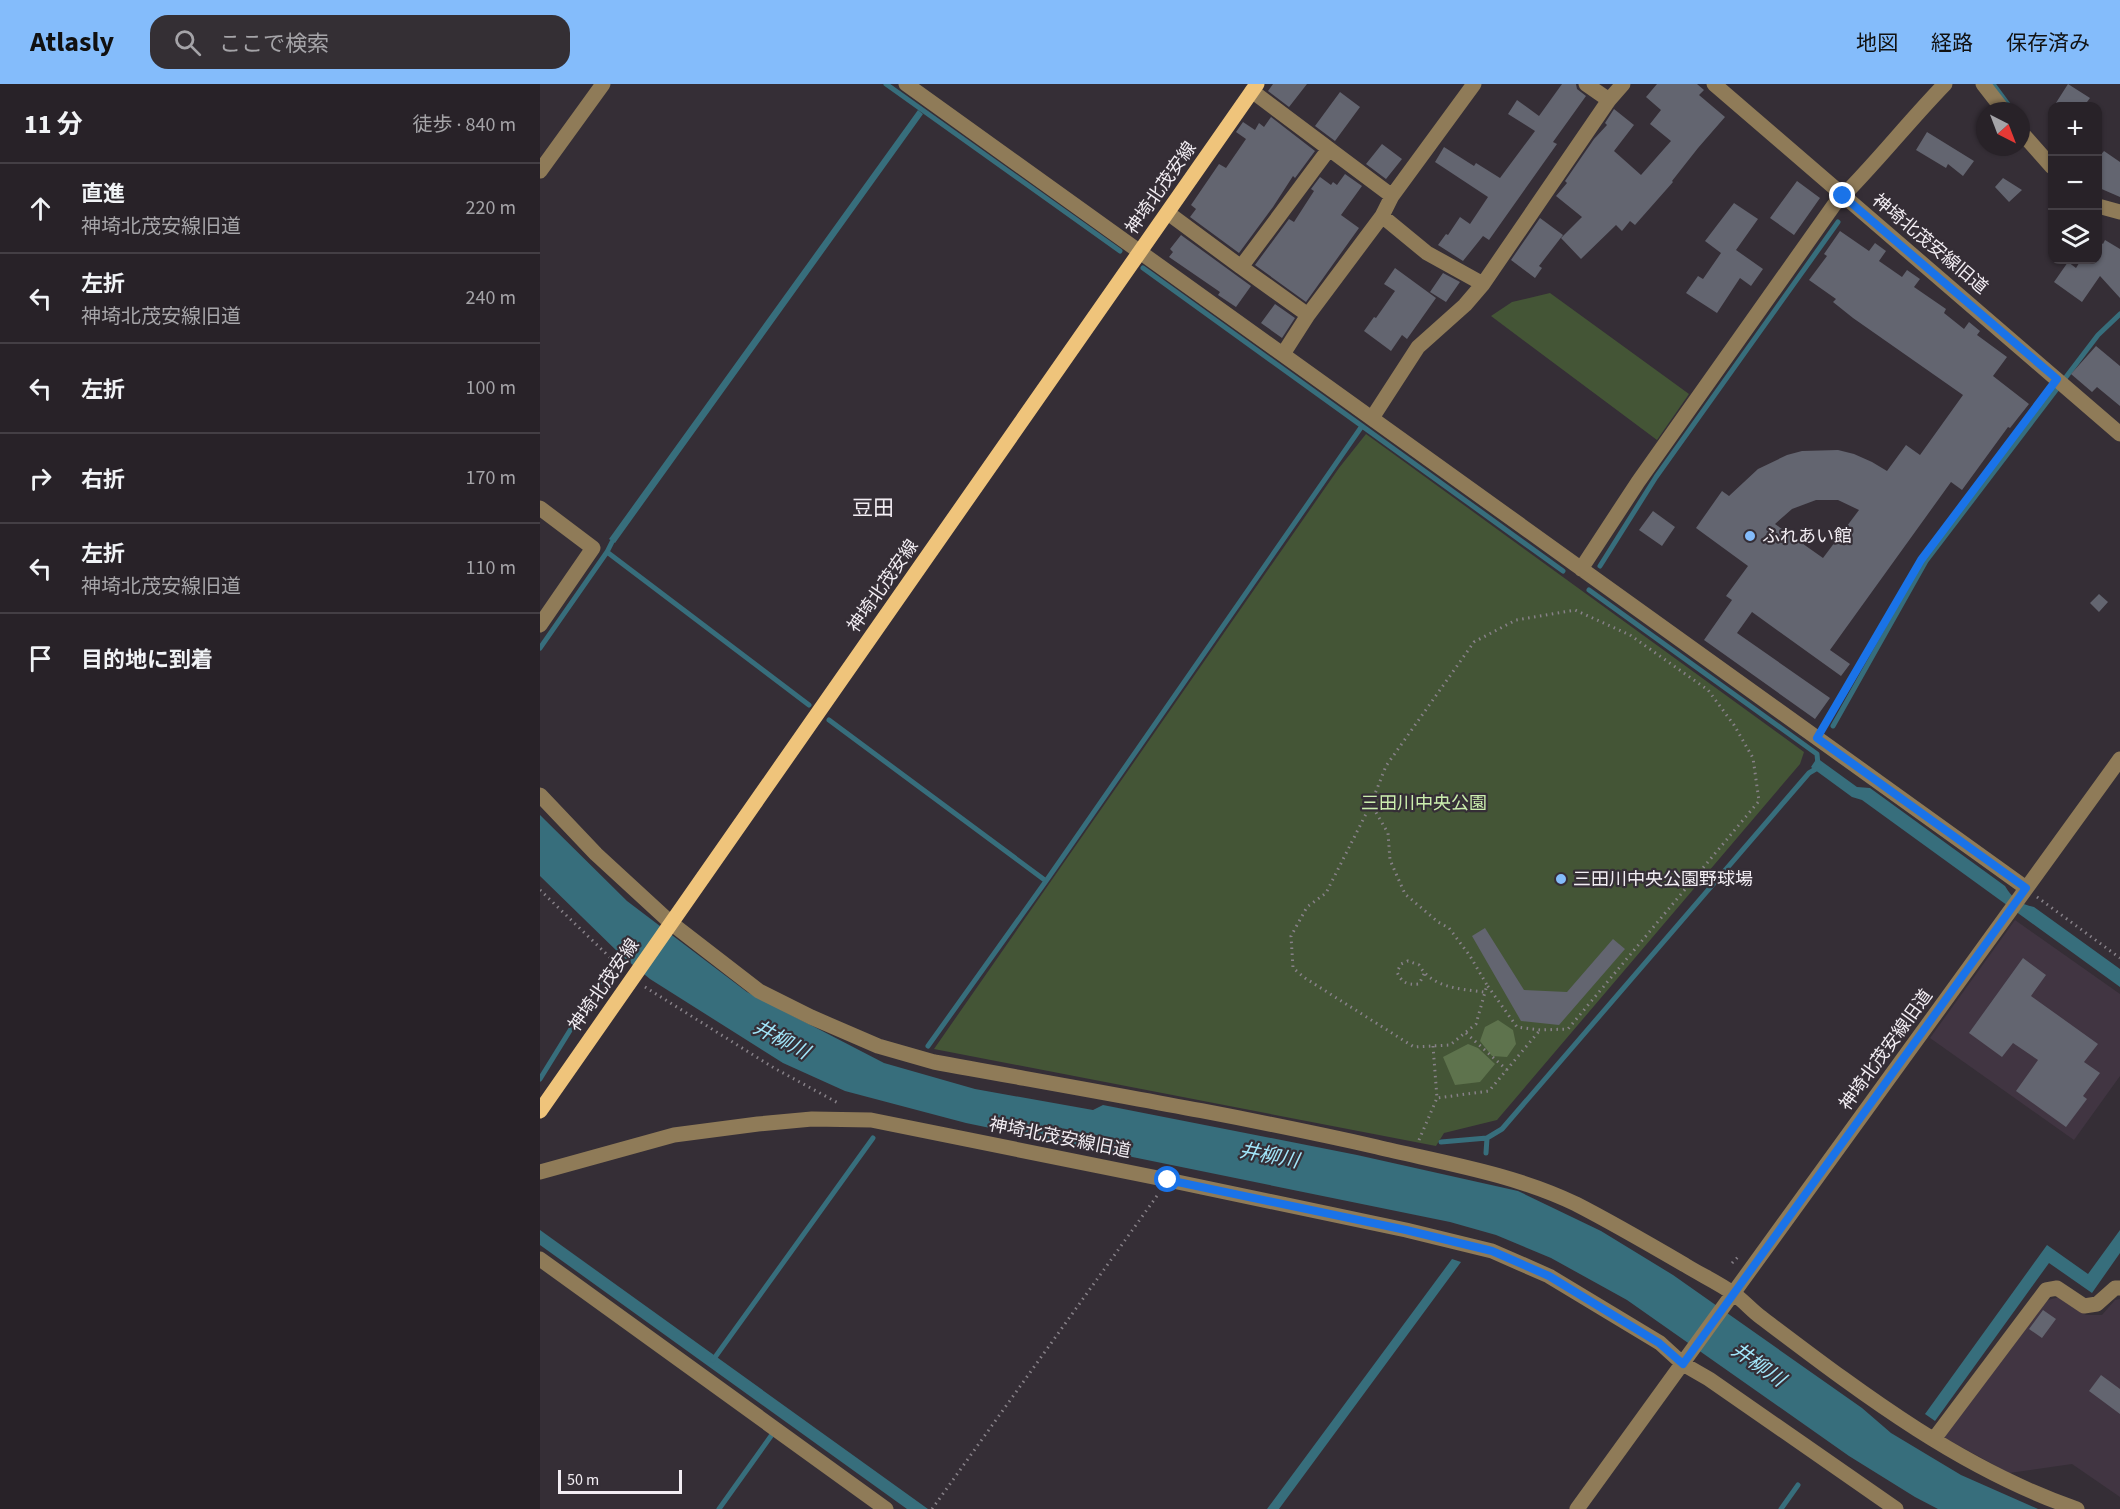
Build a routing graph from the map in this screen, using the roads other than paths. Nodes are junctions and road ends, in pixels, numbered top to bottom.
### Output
1 (603, 84) edge
2 (906, 84) edge
3 (1474, 84) edge
4 (1586, 84) edge
5 (1623, 84) edge
6 (1714, 84) edge
7 (1945, 84) edge
8 (1983, 84) edge
9 (1254, 88) edge
10 (1609, 100) junction
11 (1997, 102) edge
12 (2030, 142) edge
13 (1329, 149) junction
14 (2048, 162) edge
15 (540, 171) edge
16 (1392, 196) junction
17 (1843, 196) junction
18 (2102, 207) edge
19 (2120, 212) edge
20 (1168, 213) junction
21 (1382, 216) junction
22 (1141, 252) junction
23 (1241, 267) junction
24 (1483, 284) junction
25 (1308, 315) junction
26 (1283, 354) junction
27 (1372, 418) junction
28 (2120, 434) edge
29 (540, 508) edge
30 (1581, 568) junction
31 (540, 625) edge
32 (2120, 759) edge
33 (540, 795) edge
34 (2018, 898) junction
35 (671, 923) junction
36 (540, 1111) edge
37 (540, 1172) edge
38 (540, 1258) edge
39 (2120, 1288) edge
40 (1730, 1299) junction
41 (1687, 1358) junction
42 (1934, 1439) junction
43 (886, 1509) edge
44 (1577, 1509) edge
45 (1896, 1509) edge
46 (2077, 1509) edge

1 - 15 street
2 - 22 street
3 - 16 street
4 - 10 street
5 - 10 street
6 - 17 street, 神埼北茂安線旧道
7 - 17 street
8 - 11 street
9 - 13 street
9 - 20 main road, 神埼北茂安線
10 - 24 street
12 - 14 street
13 - 16 street
13 - 23 street
16 - 21 street
17 - 28 street, 神埼北茂安線旧道
17 - 30 street
18 - 19 street
20 - 22 main road, 神埼北茂安線
20 - 23 street
21 - 24 street
21 - 25 street
22 - 26 street
22 - 35 main road, 神埼北茂安線
23 - 25 street
24 - 27 street
25 - 26 street
26 - 27 street
27 - 30 street
29 - 31 street
30 - 34 street
32 - 34 street, 神埼北茂安線旧道
33 - 35 street
34 - 40 street, 神埼北茂安線旧道
35 - 36 main road, 神埼北茂安線
35 - 40 street
37 - 41 street, 神埼北茂安線旧道
38 - 43 street
39 - 42 street
40 - 41 street, 神埼北茂安線旧道
40 - 42 street
41 - 44 street
41 - 45 street, 神埼北茂安線旧道
42 - 46 street

